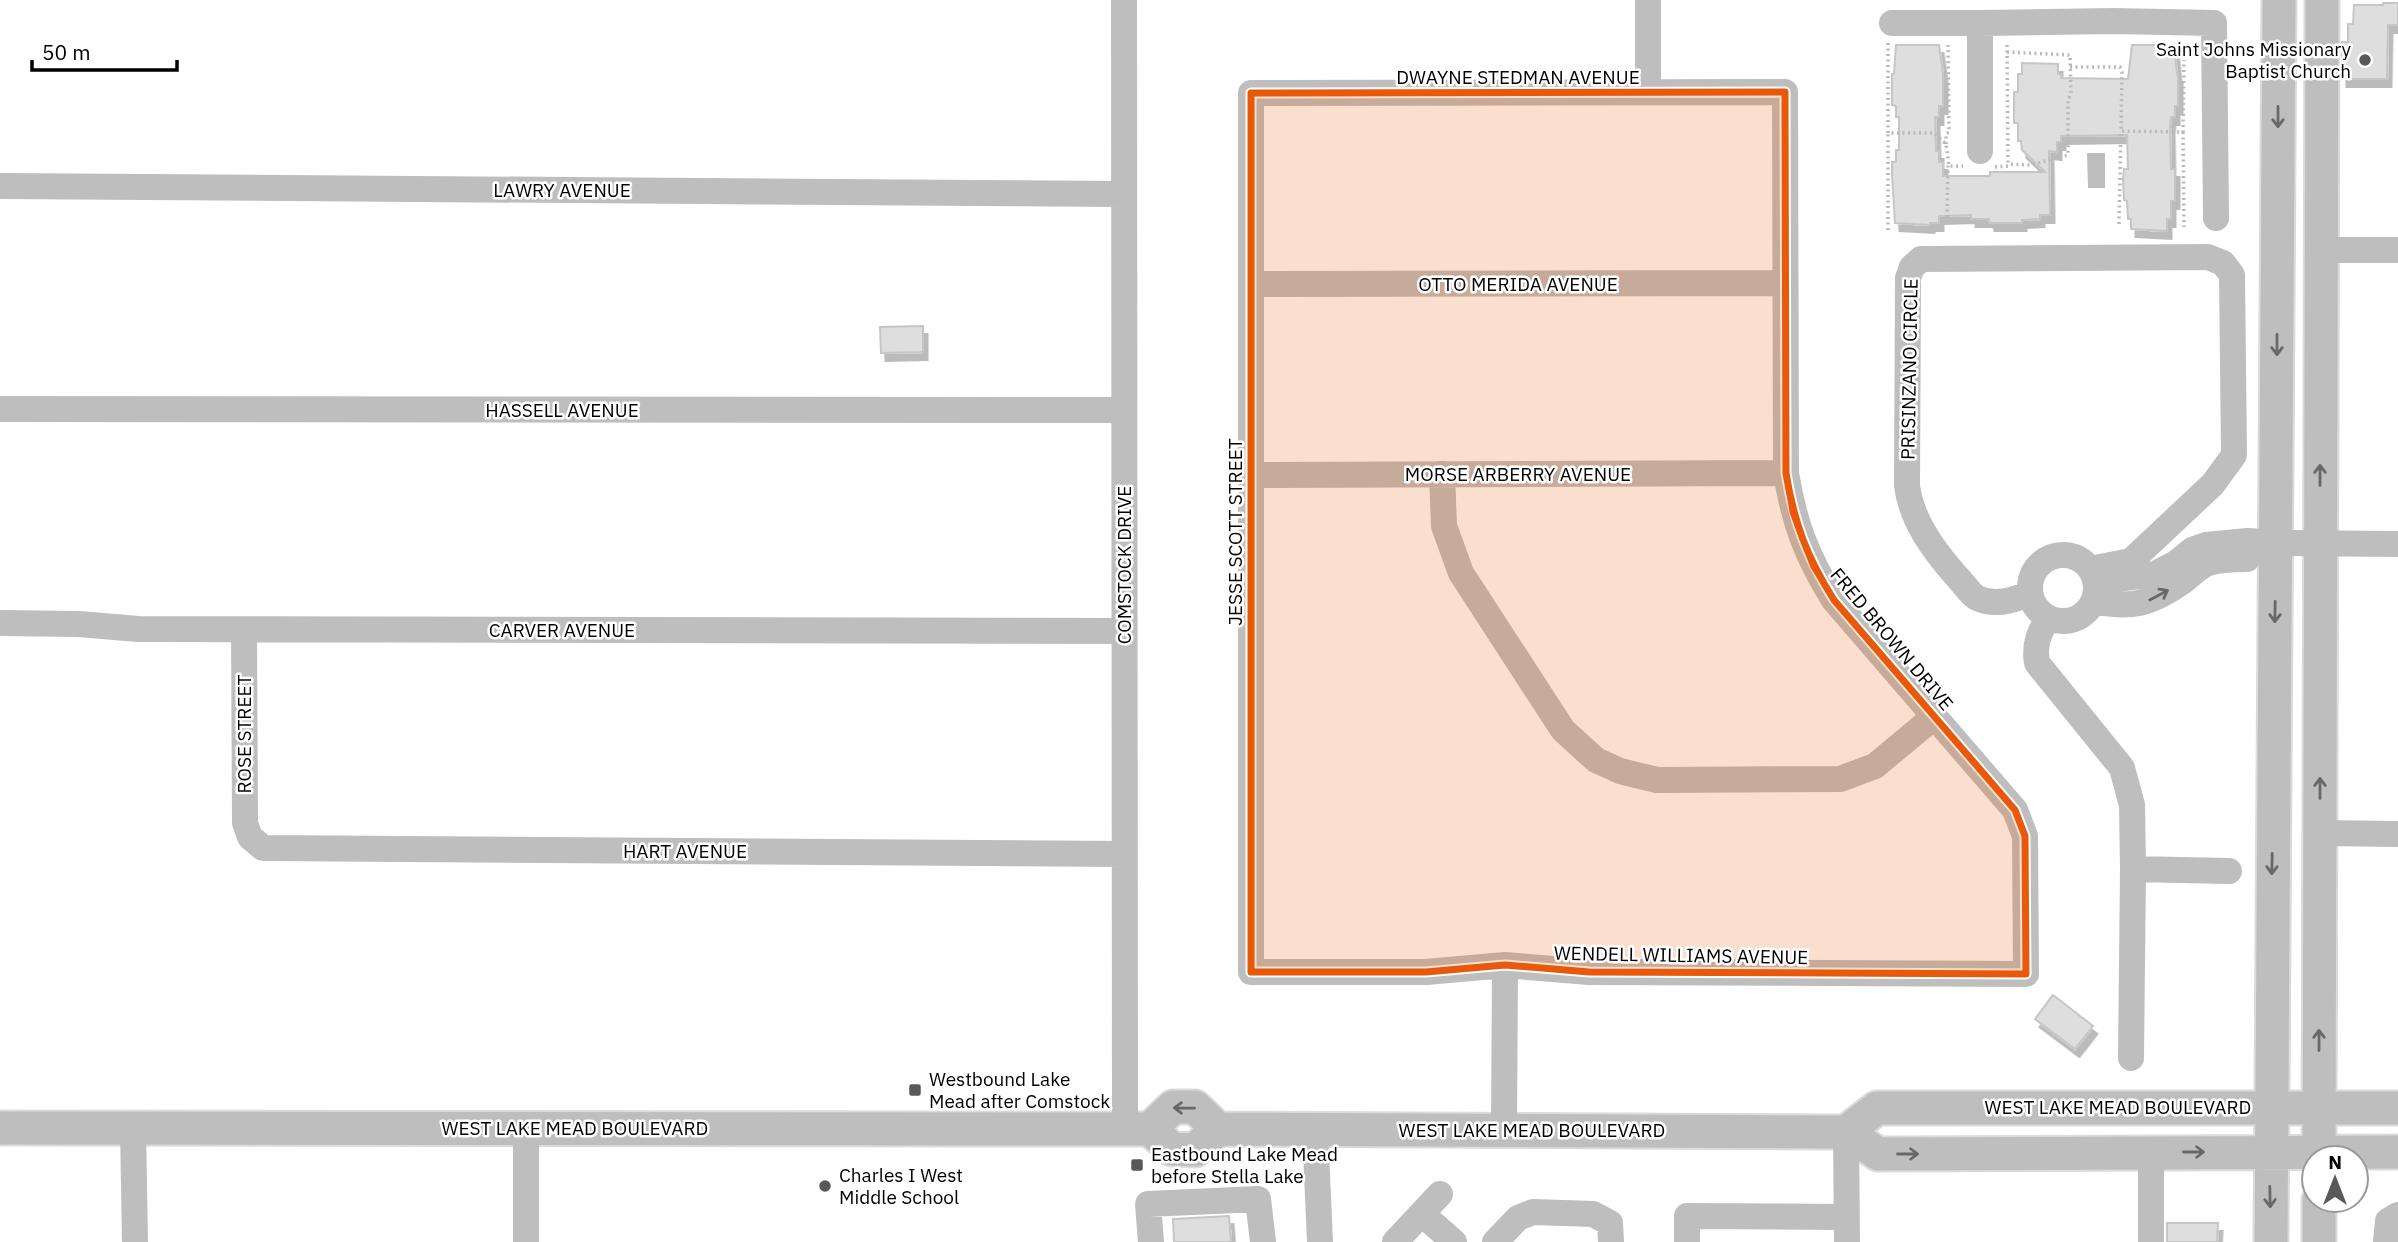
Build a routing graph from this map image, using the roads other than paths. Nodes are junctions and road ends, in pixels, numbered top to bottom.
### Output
1 (1124, 0) edge
2 (1648, 0) edge
3 (2279, 0) edge
4 (2322, 0) edge
5 (2084, 10) edge
6 (2113, 10) edge
7 (1980, 23) junction
8 (1890, 29) road end
9 (1648, 92) junction
10 (1785, 92) joint
11 (1251, 93) joint
12 (1982, 161) road end
13 (0, 186) edge
14 (1124, 194) junction
15 (2216, 218) dead end
16 (2321, 250) junction
17 (2398, 250) edge
18 (1785, 283) junction
19 (1251, 284) junction
20 (0, 409) edge
21 (1124, 411) junction
22 (1786, 473) junction
23 (1443, 474) junction
24 (1251, 475) junction
25 (2188, 507) junction
26 (2276, 543) junction
27 (2320, 543) junction
28 (2398, 544) edge
29 (2206, 545) junction
30 (2093, 583) junction
31 (2029, 593) junction
32 (2048, 619) junction
33 (0, 623) edge
34 (244, 630) junction
35 (1124, 631) junction
36 (1935, 716) junction
37 (2274, 721) junction
38 (2320, 833) junction
39 (2398, 834) edge
40 (250, 837) joint
41 (1124, 854) junction
42 (2133, 869) junction
43 (2229, 871) dead end
44 (1505, 965) junction
45 (1251, 972) joint
46 (2026, 974) joint
47 (2131, 1058) dead end
48 (2270, 1107) junction
49 (2319, 1108) junction
50 (2398, 1108) edge
51 (0, 1128) edge
52 (133, 1128) junction
53 (526, 1128) junction
54 (1138, 1129) junction
55 (1315, 1129) junction
56 (1504, 1130) junction
57 (1846, 1132) junction
58 (2319, 1144) edge
59 (2270, 1152) junction
60 (2398, 1152) edge
61 (2151, 1153) junction
62 (2370, 1153) edge
63 (2300, 1154) edge
64 (1440, 1194) dead end
65 (2319, 1214) edge
66 (2398, 1215) edge
67 (1847, 1230) edge
68 (1411, 1232) edge
69 (135, 1242) edge
70 (526, 1242) edge
71 (1151, 1242) edge
72 (1263, 1242) edge
73 (1320, 1242) edge
74 (1454, 1242) edge
75 (1495, 1242) edge
76 (1611, 1242) edge
77 (1687, 1242) edge
78 (2151, 1242) edge
79 (2271, 1242) edge
80 (2319, 1242) edge
81 (2386, 1242) edge

1 - 14 street, COMSTOCK DRIVE
2 - 9 street
3 -> 26 main road
4 - 16 main road
5 - 6 street
5 - 7 street
6 - 15 street
7 - 8 street
7 - 12 street
9 - 10 street, DWAYNE STEDMAN AVENUE
9 - 11 street, DWAYNE STEDMAN AVENUE
10 - 18 street, FRED BROWN DRIVE
11 - 19 street, JESSE SCOTT STREET
13 - 14 street, LAWRY AVENUE
14 - 21 street, COMSTOCK DRIVE
16 - 17 street
27 -> 16 main road
18 - 19 street, OTTO MERIDA AVENUE
18 - 22 street, FRED BROWN DRIVE
19 - 24 street, JESSE SCOTT STREET
20 - 21 street, HASSELL AVENUE
21 - 35 street, COMSTOCK DRIVE
22 - 23 street, MORSE ARBERRY AVENUE
22 - 36 street, FRED BROWN DRIVE
23 - 24 street, MORSE ARBERRY AVENUE
23 - 36 street
24 - 45 street, JESSE SCOTT STREET
25 - 29 street
25 - 30 street
25 - 31 street, PRISINZANO CIRCLE
26 - 27 street
26 - 29 street
30 -> 26 street
26 -> 37 main road
27 - 28 street
38 -> 27 main road
29 - 30 street
30 - 31 street
30 - 32 street
31 - 32 street
32 - 42 street
33 - 34 street, CARVER AVENUE
34 - 35 street, CARVER AVENUE
34 - 40 street, ROSE STREET
35 - 41 street, COMSTOCK DRIVE
36 - 46 street, FRED BROWN DRIVE
37 - 38 main road
37 -> 48 main road
38 - 39 street
49 -> 38 main road
40 - 41 street, HART AVENUE
41 - 54 street, COMSTOCK DRIVE
42 - 43 street
42 - 47 street
44 - 45 street, WENDELL WILLIAMS AVENUE
44 - 46 street, WENDELL WILLIAMS AVENUE
44 - 56 street
48 - 49 main road, WEST LAKE MEAD BOULEVARD
48 - 57 main road, WEST LAKE MEAD BOULEVARD
48 - 59 main road
49 - 50 main road, WEST LAKE MEAD BOULEVARD
49 - 58 main road
51 - 52 main road, WEST LAKE MEAD BOULEVARD
52 - 53 main road, WEST LAKE MEAD BOULEVARD
52 - 69 street
53 - 54 main road, WEST LAKE MEAD BOULEVARD
53 - 70 street
54 - 55 main road, WEST LAKE MEAD BOULEVARD
55 - 56 main road, WEST LAKE MEAD BOULEVARD
55 - 73 street
56 - 57 main road, WEST LAKE MEAD BOULEVARD
57 -> 61 main road
57 - 67 street
61 -> 59 main road
59 - 63 main road
59 -> 79 main road
60 - 62 main road
61 - 78 street
64 - 68 street
65 - 80 main road
66 - 81 street
67 - 77 street
68 - 74 street
71 - 72 street
75 - 76 street

